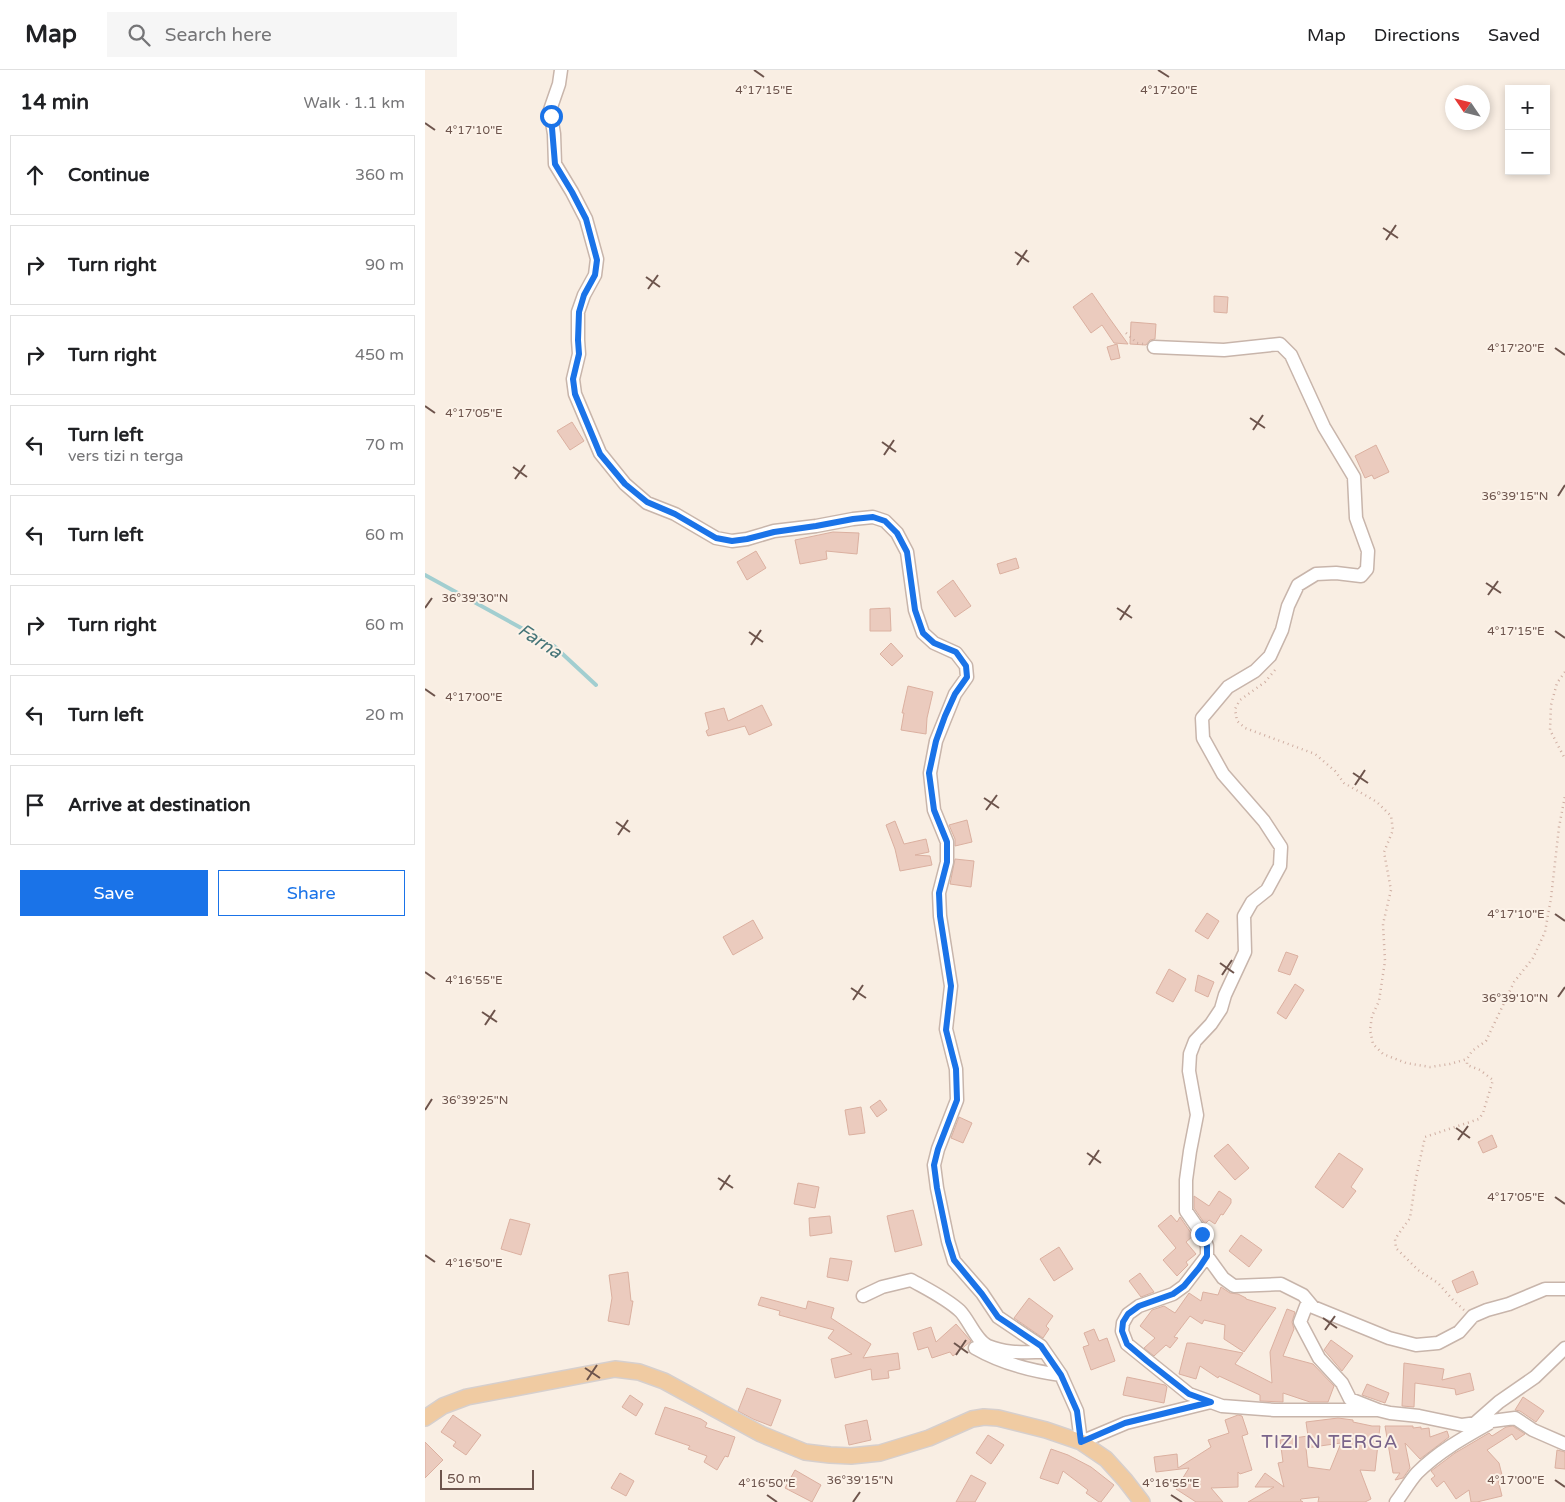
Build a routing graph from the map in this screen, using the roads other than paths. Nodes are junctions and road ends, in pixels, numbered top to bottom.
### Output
1 (561, 70) edge
2 (1154, 347) road end
3 (1207, 1256) junction
4 (1565, 1289) edge
5 (863, 1296) dead end
6 (1308, 1301) junction
7 (975, 1348) dead end
8 (1565, 1348) edge
9 (1045, 1352) junction
10 (1061, 1375) junction
11 (1211, 1402) junction
12 (1378, 1410) junction
13 (425, 1418) edge
14 (1494, 1421) junction
15 (1474, 1424) junction
16 (1081, 1442) junction
17 (1565, 1444) edge
18 (1142, 1502) edge
19 (1396, 1502) edge

1 - 9 street
2 - 3 street
3 - 6 street
3 - 11 street
4 - 6 street
5 - 9 street
6 - 12 street
7 - 10 street
8 - 15 street
9 - 10 street
10 - 16 street
11 - 12 street
11 - 16 street
12 - 15 street
13 - 16 main road
14 - 15 street
14 - 17 street
14 - 19 street
16 - 18 main road

